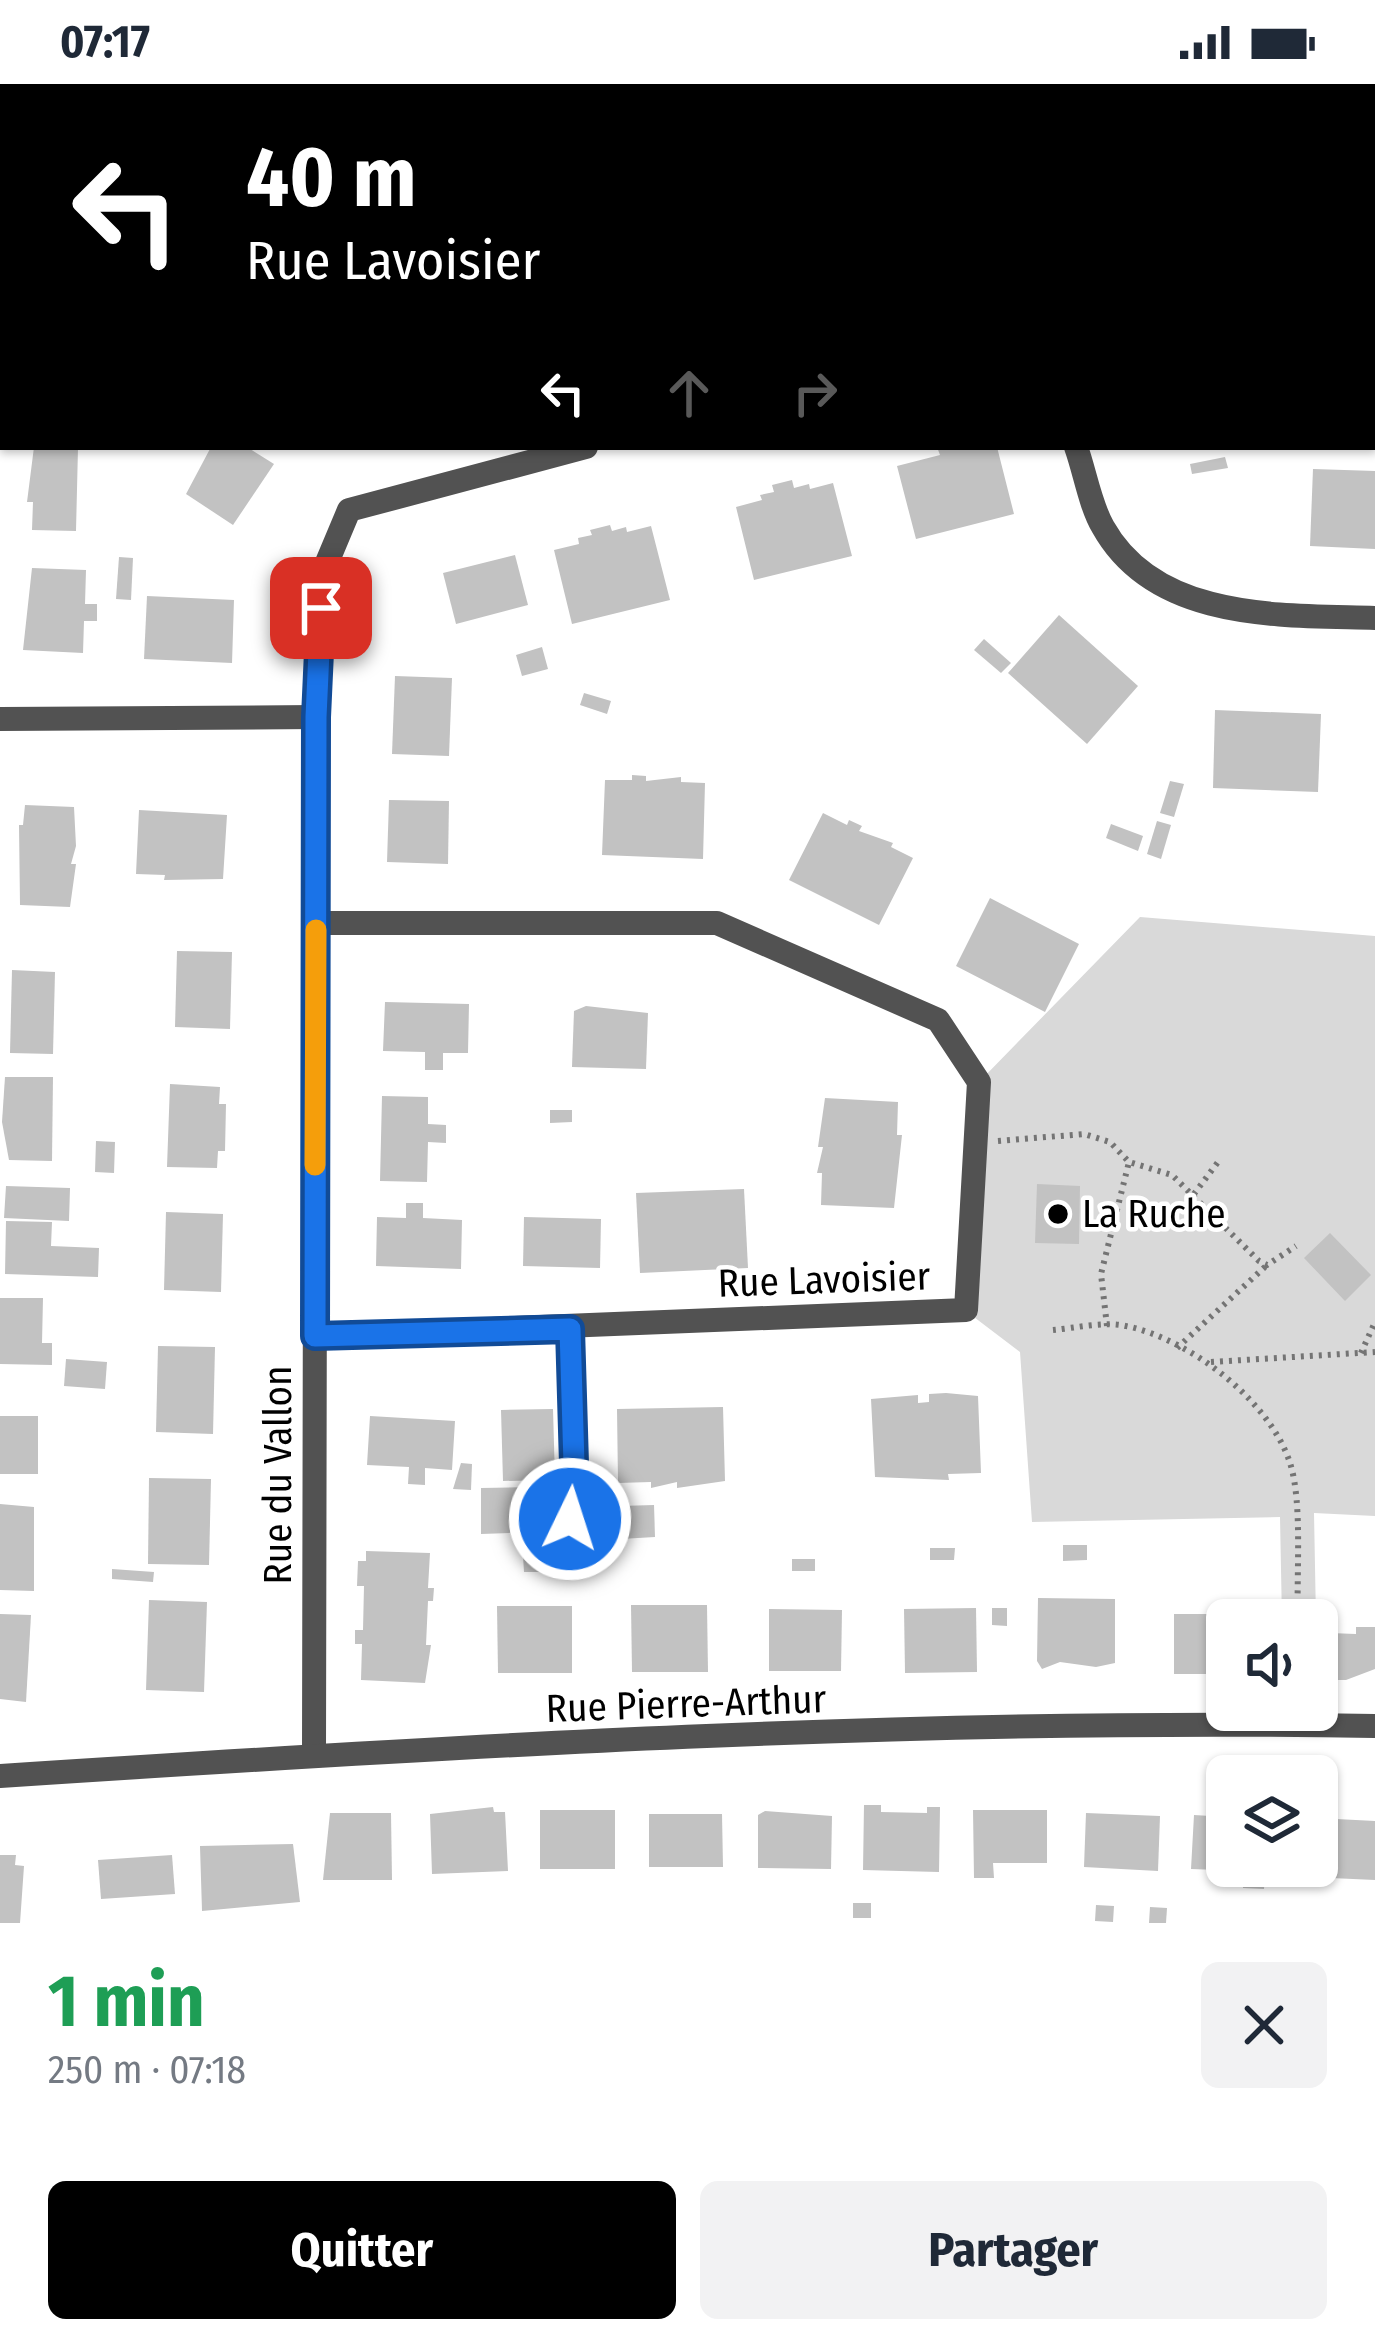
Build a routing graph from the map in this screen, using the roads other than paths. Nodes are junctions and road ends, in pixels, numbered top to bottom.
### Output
1 (575, 450) edge
2 (1077, 450) edge
3 (1375, 618) edge
4 (316, 717) junction
5 (0, 719) edge
6 (316, 923) junction
7 (570, 1329) junction
8 (315, 1336) junction
9 (570, 1519) dead end
10 (1375, 1726) edge
11 (314, 1756) junction
12 (0, 1776) edge

1 - 4 street, Rue du Vallon
2 - 3 street
4 - 5 street
4 - 6 street, Rue du Vallon
6 - 7 street, Rue Lavoisier
6 - 8 street, Rue du Vallon
7 - 8 street, Rue Lavoisier
7 - 9 lane
8 - 11 street, Rue du Vallon
10 - 11 street, Rue Pierre-Arthur
11 - 12 street, Rue Pierre-Arthur

